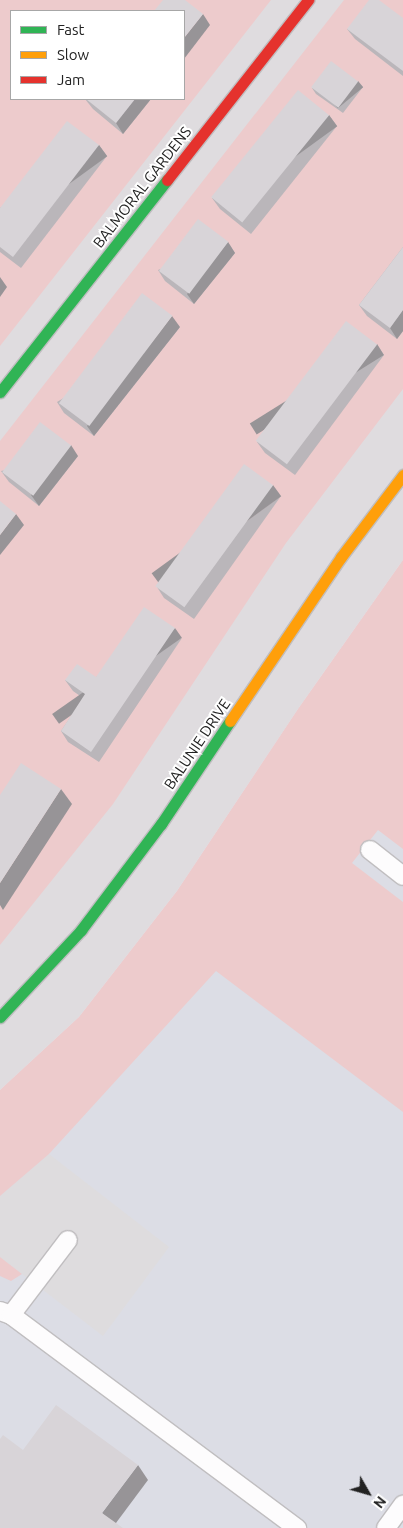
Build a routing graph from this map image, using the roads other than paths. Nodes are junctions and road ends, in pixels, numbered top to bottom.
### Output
1 (308, 0) edge
2 (0, 392) edge
3 (403, 475) edge
4 (370, 850) dead end
5 (403, 876) edge
6 (0, 1016) edge
7 (68, 1240) dead end
8 (5, 1313) edge
9 (403, 1505) edge
10 (297, 1528) edge
11 (386, 1528) edge

1 - 2 street, BALMORAL GARDENS
3 - 6 street, BALUNIE DRIVE
4 - 5 lane
7 - 8 lane
8 - 10 lane
9 - 11 lane

